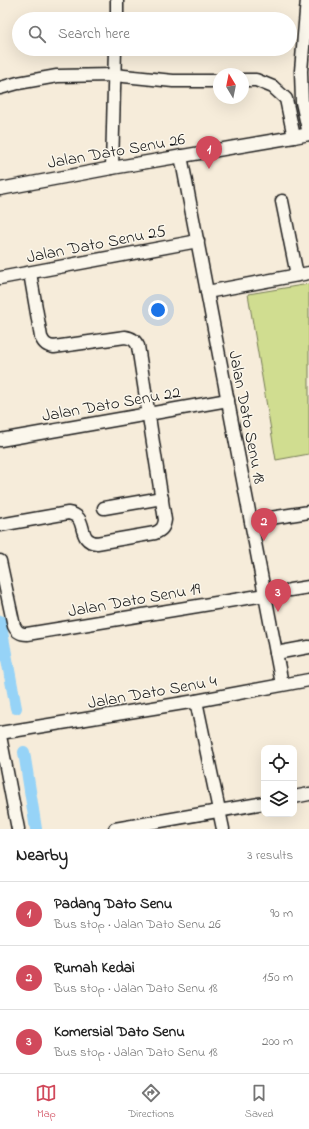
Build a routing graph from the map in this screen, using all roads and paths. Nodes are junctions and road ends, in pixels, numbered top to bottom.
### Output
1 (117, 0) edge
2 (307, 0) edge
3 (117, 12) edge
4 (115, 56) edge
5 (114, 75) junction
6 (213, 80) edge
7 (249, 80) edge
8 (0, 88) edge
9 (309, 134) edge
10 (294, 137) junction
11 (181, 156) junction
12 (112, 168) junction
13 (0, 189) edge
14 (282, 201) dead end
15 (198, 241) junction
16 (30, 273) junction
17 (303, 274) edge
18 (0, 278) edge
19 (208, 292) junction
20 (228, 400) junction
21 (149, 414) junction
22 (0, 440) edge
23 (162, 498) junction
24 (104, 508) dead end
25 (309, 512) edge
26 (251, 521) junction
27 (0, 524) edge
28 (0, 561) edge
29 (309, 587) edge
30 (290, 590) dead end
31 (265, 594) junction
32 (309, 647) edge
33 (276, 653) junction
34 (309, 680) edge
35 (282, 684) junction
36 (196, 701) junction
37 (0, 734) edge
38 (309, 794) edge
39 (297, 796) edge
40 (261, 803) edge
41 (219, 811) junction
42 (18, 829) edge
43 (114, 829) edge
44 (223, 829) edge

1 - 3 street
2 - 9 street
4 - 5 street
5 - 6 street
5 - 8 street
5 - 12 street
7 - 10 street
9 - 10 street, Jalan Dato Senu 26
10 - 11 street, Jalan Dato Senu 26
11 - 12 street, Jalan Dato Senu 26
11 - 15 street, Jalan Dato Senu 18
12 - 13 street, Jalan Dato Senu 26
14 - 17 street
15 - 16 street, Jalan Dato Senu 25
15 - 19 street, Jalan Dato Senu 18
16 - 18 street, Jalan Dato Senu 25
16 - 21 street
17 - 19 street
19 - 20 street, Jalan Dato Senu 18
20 - 21 street, Jalan Dato Senu 22
20 - 26 street, Jalan Dato Senu 18
21 - 22 street, Jalan Dato Senu 22
21 - 23 street
23 - 24 street
23 - 27 street
25 - 26 street
26 - 31 street, Jalan Dato Senu 18
28 - 31 street, Jalan Dato Senu 19
29 - 30 street
31 - 33 street, Jalan Dato Senu 18
32 - 33 street
33 - 35 street, Jalan Dato Senu 18
34 - 35 street, Jalan Dato Senu 4
35 - 36 street, Jalan Dato Senu 4
36 - 37 street, Jalan Dato Senu 4
36 - 41 street
37 - 42 street
38 - 39 street
40 - 41 street
41 - 43 street
41 - 44 street

